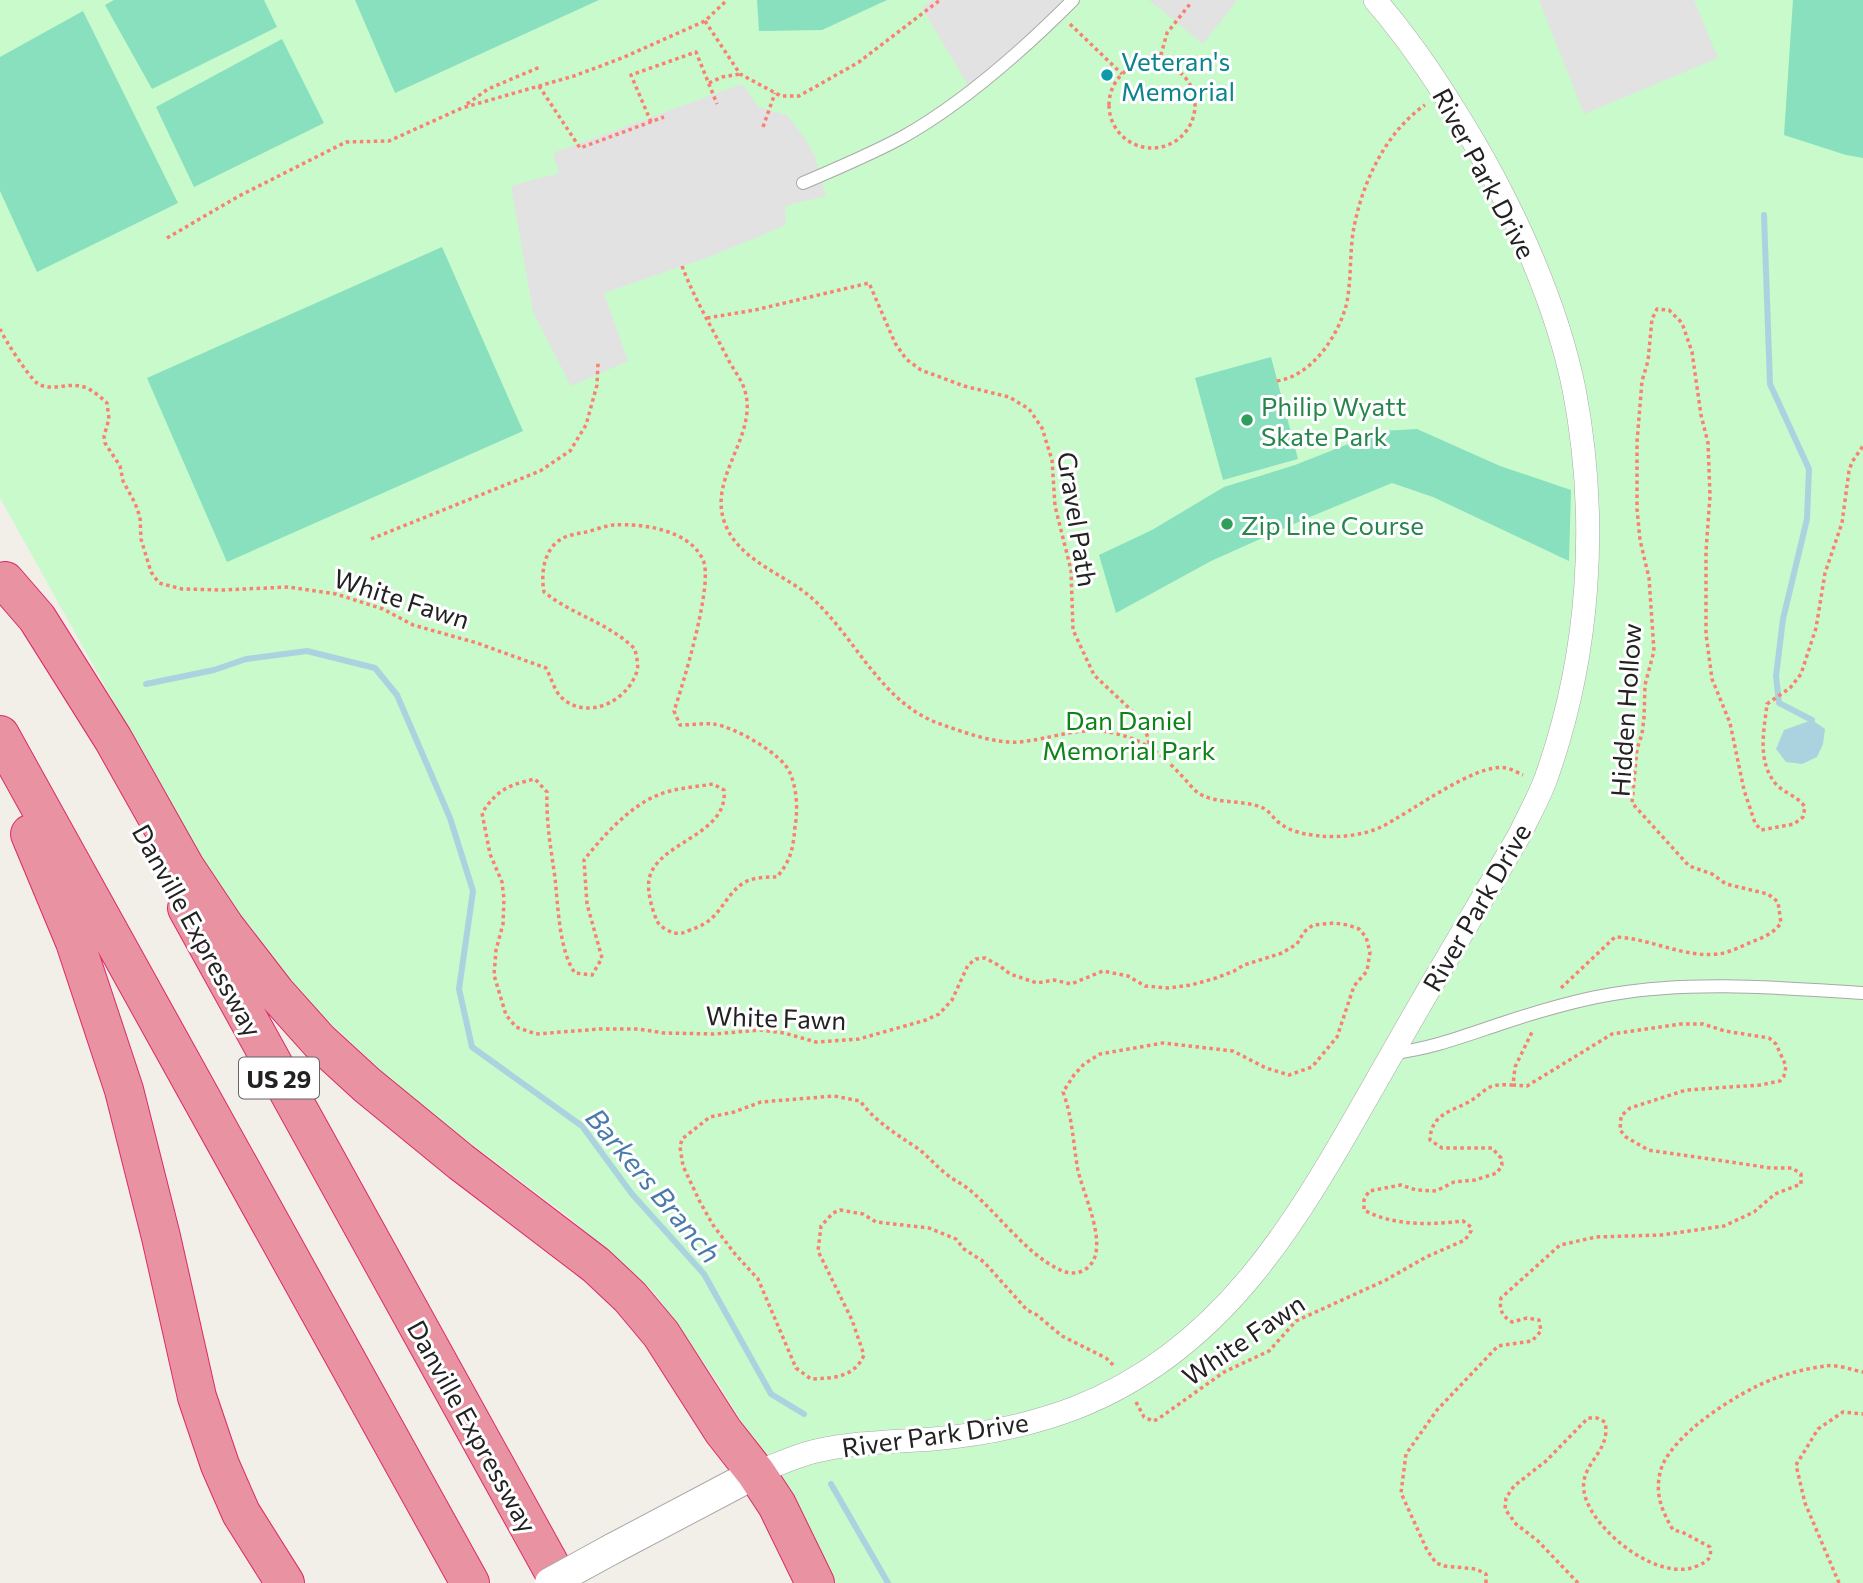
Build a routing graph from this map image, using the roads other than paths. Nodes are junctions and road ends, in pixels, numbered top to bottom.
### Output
1 (1073, 0) edge
2 (1375, 0) edge
3 (803, 183) dead end
4 (3, 576) edge
5 (0, 735) edge
6 (0, 772) edge
7 (1863, 993) edge
8 (1392, 1053) junction
9 (756, 1473) junction
10 (283, 1581) edge
11 (470, 1583) edge
12 (550, 1583) edge
13 (560, 1583) edge
14 (816, 1583) edge

1 - 3 lane
2 - 8 street, River Park Drive
4 - 9 highway
4 - 13 highway, Danville Expressway / US 29
5 - 11 highway, US 29
6 - 10 highway
7 - 8 lane
8 - 9 street, River Park Drive
9 - 12 street, bridge
9 - 14 highway

